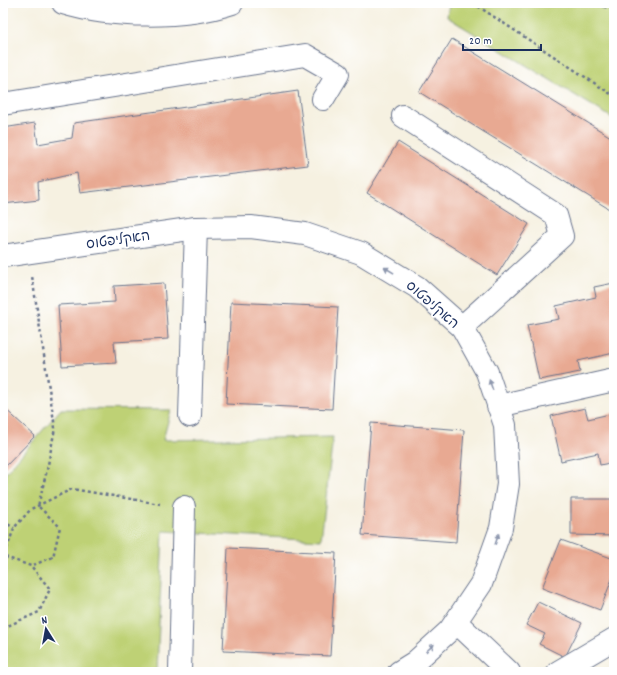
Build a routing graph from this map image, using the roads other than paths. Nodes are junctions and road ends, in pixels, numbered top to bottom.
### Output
1 (63, 3) edge
2 (232, 3) edge
3 (323, 99) dead end
4 (3, 104) edge
5 (403, 116) dead end
6 (196, 228) junction
7 (3, 256) edge
8 (462, 327) junction
9 (614, 380) edge
10 (498, 406) junction
11 (190, 416) dead end
12 (184, 507) road end
13 (456, 622) junction
14 (614, 639) edge
15 (180, 672) edge
16 (399, 672) edge
17 (509, 672) edge
18 (558, 672) edge

1 - 2 street
3 - 4 street
5 - 8 street
6 - 7 street, האקליפטוס
8 -> 6 street, האקליפטוס
6 - 11 street
10 -> 8 street, האקליפטוס
9 - 10 street
13 -> 10 street, האקליפטוס
12 - 15 street
16 -> 13 street, האקליפטוס
13 - 17 street
14 - 18 street

